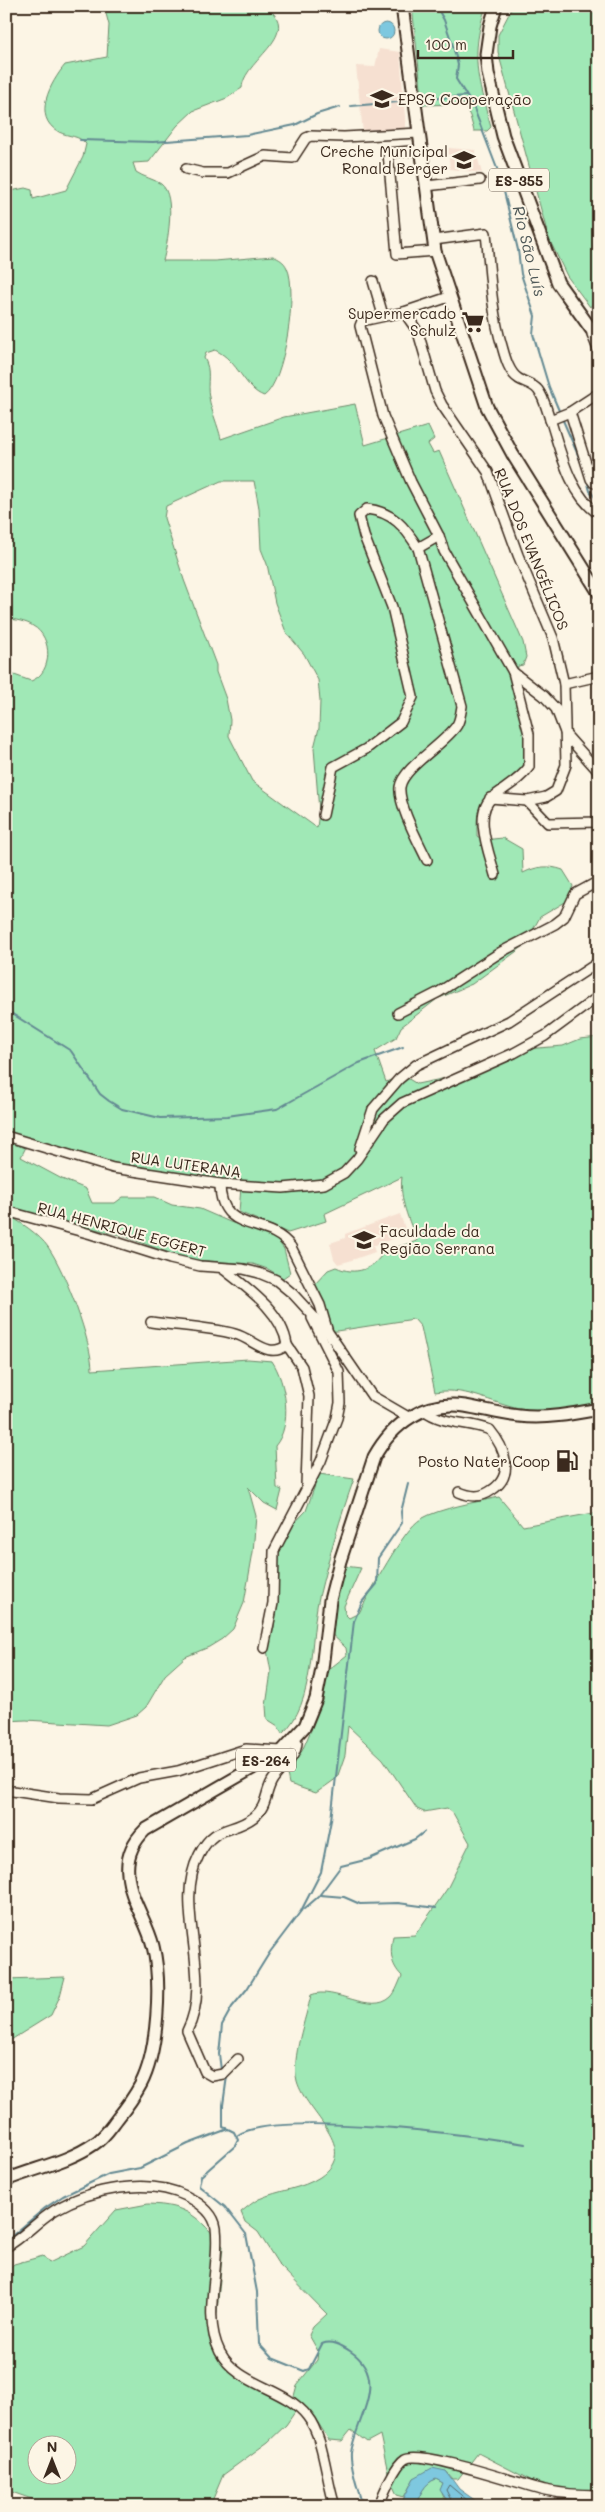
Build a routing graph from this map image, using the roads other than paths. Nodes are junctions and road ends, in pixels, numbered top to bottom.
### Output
1 (402, 6) edge
2 (496, 6) edge
3 (419, 133) junction
4 (422, 150) junction
5 (186, 169) dead end
6 (480, 180) dead end
7 (426, 186) junction
8 (434, 246) junction
9 (373, 281) dead end
10 (449, 297) junction
11 (404, 312) junction
12 (383, 315) junction
13 (596, 336) edge
14 (599, 352) edge
15 (599, 393) edge
16 (568, 413) junction
17 (553, 419) junction
18 (599, 483) edge
19 (599, 514) edge
20 (439, 536) junction
21 (418, 548) junction
22 (599, 593) edge
23 (513, 672) junction
24 (599, 676) edge
25 (564, 684) junction
26 (566, 735) junction
27 (599, 772) edge
28 (490, 798) junction
29 (527, 801) junction
30 (323, 815) dead end
31 (599, 822) edge
32 (427, 860) dead end
33 (495, 875) dead end
34 (599, 881) edge
35 (599, 962) edge
36 (599, 996) edge
37 (398, 1013) dead end
38 (6, 1136) edge
39 (357, 1159) junction
40 (220, 1184) junction
41 (6, 1211) edge
42 (222, 1268) junction
43 (306, 1306) junction
44 (151, 1322) dead end
45 (328, 1332) junction
46 (287, 1345) junction
47 (599, 1408) edge
48 (424, 1410) junction
49 (408, 1417) junction
50 (306, 1488) junction
51 (459, 1492) dead end
52 (264, 1648) dead end
53 (294, 1739) junction
54 (282, 1751) junction
55 (6, 1790) edge
56 (238, 2059) dead end
57 (6, 2180) edge
58 (6, 2247) edge
59 (599, 2495) edge
60 (335, 2506) edge
61 (379, 2506) edge

1 - 3 main road
2 - 13 main road, ES-355
3 - 4 main road
3 - 5 street
4 - 7 main road
4 - 8 street
6 - 7 street
7 - 8 main road
8 - 10 main road
8 - 17 street
9 - 12 street
10 - 11 street
10 - 22 main road
11 - 12 street
11 - 25 street, RUA DOS EVANGÉLICOS
12 - 20 street
13 - 14 street
15 - 16 street
16 - 17 street
16 - 18 street
17 - 19 street
20 - 21 street
20 - 23 street
21 - 30 street
21 - 32 street
23 - 26 street
23 - 28 street
24 - 25 street
25 - 26 street, RUA DOS EVANGÉLICOS
26 - 27 street
26 - 29 street, RUA DOS EVANGÉLICOS
28 - 29 street
28 - 33 street
29 - 31 street
34 - 37 street
35 - 39 street
36 - 39 street, RUA LUTERANA
38 - 40 street, RUA LUTERANA
39 - 40 street, RUA LUTERANA
40 - 45 street
41 - 42 street, RUA HENRIQUE EGGERT
42 - 43 street, RUA HENRIQUE EGGERT
42 - 46 street
43 - 45 street, RUA HENRIQUE EGGERT
43 - 50 street
44 - 46 street
45 - 49 street, RUA HENRIQUE EGGERT
46 - 50 street
47 - 48 main road, ES-264
48 - 49 main road, ES-264
48 - 51 street
49 - 53 main road, ES-264
50 - 52 street
53 - 54 main road, ES-264
53 - 56 street
54 - 55 street
54 - 57 main road, ES-264
58 - 60 street
59 - 61 street

